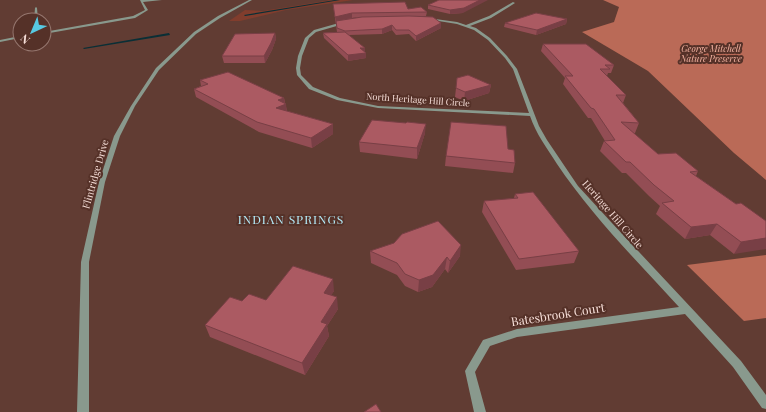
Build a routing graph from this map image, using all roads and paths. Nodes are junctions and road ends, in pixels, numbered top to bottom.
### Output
1 (161, 0) edge
2 (251, 0) edge
3 (141, 1) edge
4 (514, 3) dead end
5 (36, 8) dead end
6 (36, 12) edge
7 (421, 18) edge
8 (352, 20) edge
9 (467, 26) junction
10 (52, 31) edge
11 (12, 39) edge
12 (0, 41) edge
13 (532, 115) junction
14 (685, 310) junction
15 (766, 404) edge
16 (83, 412) edge
17 (480, 412) edge

1 - 3 street
2 - 16 street, Flintridge Drive
3 - 10 street
4 - 9 street
5 - 6 street
7 - 9 street
8 - 13 street, North Heritage Hill Circle
9 - 13 street, Heritage Hill Circle
11 - 12 street
13 - 14 street, Heritage Hill Circle
14 - 15 street, Heritage Hill Circle
14 - 17 street, Batesbrook Court

